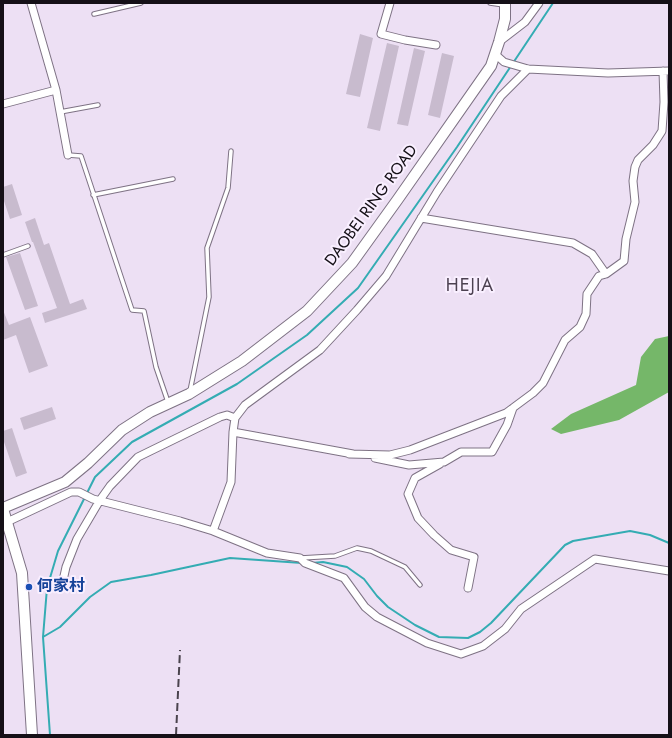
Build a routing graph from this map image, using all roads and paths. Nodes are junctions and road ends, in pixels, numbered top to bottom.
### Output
1 (31, 3) edge
2 (141, 3) edge
3 (390, 3) edge
4 (490, 3) edge
5 (539, 3) edge
6 (505, 4) edge
7 (94, 14) dead end
8 (499, 42) junction
9 (436, 45) dead end
10 (495, 54) junction
11 (525, 68) junction
12 (666, 71) edge
13 (56, 90) junction
14 (666, 95) edge
15 (3, 104) edge
16 (98, 105) dead end
17 (60, 112) junction
18 (231, 151) dead end
19 (68, 156) joint
20 (173, 179) dead end
21 (93, 195) junction
22 (422, 218) junction
23 (28, 246) dead end
24 (3, 255) edge
25 (606, 274) junction
26 (189, 394) junction
27 (168, 404) junction
28 (513, 408) junction
29 (235, 418) junction
30 (233, 432) junction
31 (349, 454) junction
32 (444, 462) junction
33 (96, 500) junction
34 (3, 509) edge
35 (7, 522) junction
36 (213, 531) junction
37 (300, 558) junction
38 (669, 571) edge
39 (62, 585) dead end
40 (420, 585) dead end
41 (468, 588) dead end
42 (32, 735) edge

1 - 13 street
2 - 7 lane
3 - 9 street
4 - 6 lane
5 - 8 street
6 - 8 street, DAOBEI RING ROAD
8 - 10 street, DAOBEI RING ROAD
10 - 11 street
10 - 26 street, DAOBEI RING ROAD
11 - 12 street
11 - 22 street
12 - 14 street
13 - 15 street
13 - 17 street
14 - 25 street
16 - 17 lane
17 - 19 street
18 - 26 lane
19 - 21 lane
20 - 21 lane
21 - 27 lane
22 - 25 street
22 - 29 street
23 - 24 lane
25 - 28 street
26 - 27 street, DAOBEI RING ROAD
27 - 34 street, DAOBEI RING ROAD
28 - 31 street
28 - 32 street
29 - 30 street
29 - 33 street
30 - 31 street
30 - 36 street
31 - 32 street
32 - 41 street
33 - 35 street
33 - 36 street
33 - 39 street
34 - 35 street
35 - 42 street
36 - 37 street
37 - 38 street
37 - 40 lane

